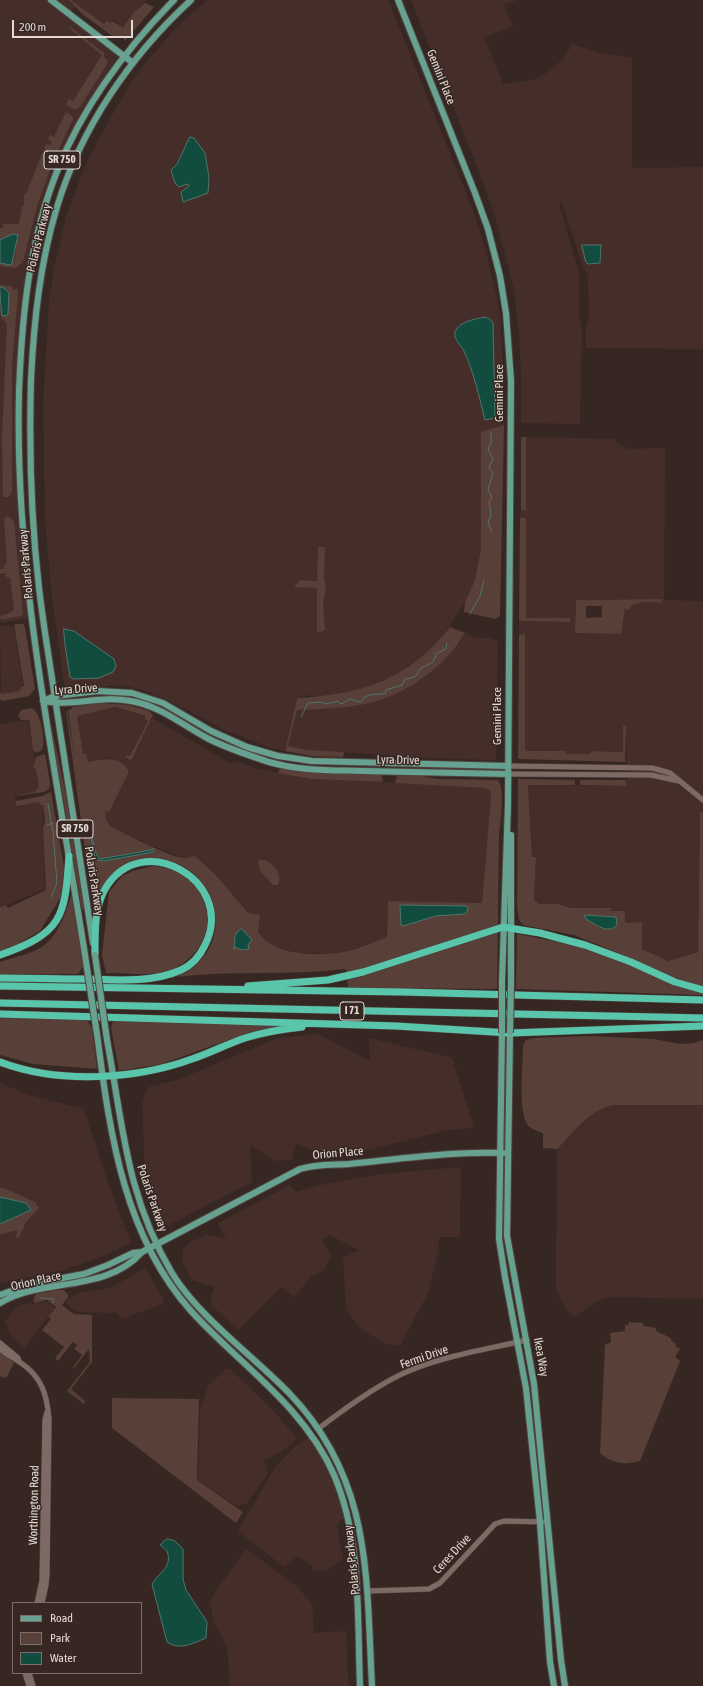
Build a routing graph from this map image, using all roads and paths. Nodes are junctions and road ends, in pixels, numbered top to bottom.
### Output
1 (51, 0) edge
2 (174, 0) edge
3 (190, 0) edge
4 (398, 0) edge
5 (123, 56) junction
6 (132, 63) junction
7 (55, 696) junction
8 (43, 701) junction
9 (56, 704) junction
10 (508, 766) junction
11 (508, 774) junction
12 (680, 782) junction
13 (703, 800) edge
14 (508, 804) junction
15 (69, 856) junction
16 (503, 927) junction
17 (511, 928) junction
18 (0, 955) edge
19 (95, 955) junction
20 (0, 978) edge
21 (0, 986) edge
22 (210, 989) junction
23 (703, 990) edge
24 (703, 1000) edge
25 (0, 1003) edge
26 (0, 1014) edge
27 (703, 1018) edge
28 (332, 1024) junction
29 (703, 1026) edge
30 (502, 1032) junction
31 (510, 1033) junction
32 (0, 1062) edge
33 (102, 1076) junction
34 (114, 1077) junction
35 (500, 1153) junction
36 (508, 1153) junction
37 (157, 1245) junction
38 (149, 1249) junction
39 (142, 1252) junction
40 (23, 1286) junction
41 (0, 1295) edge
42 (1, 1302) edge
43 (527, 1340) junction
44 (518, 1342) junction
45 (0, 1343) edge
46 (0, 1349) edge
47 (19, 1362) junction
48 (48, 1407) junction
49 (318, 1429) junction
50 (540, 1522) junction
51 (548, 1522) junction
52 (367, 1591) junction
53 (37, 1602) edge
54 (42, 1602) edge
55 (25, 1674) edge
56 (29, 1674) edge
57 (28, 1686) edge
58 (33, 1686) edge
59 (360, 1686) edge
60 (372, 1686) edge
61 (554, 1686) edge
62 (565, 1686) edge

1 - 5 main road
2 - 5 main road, Polaris Parkway / SR 750
3 - 6 main road, Polaris Parkway / SR 750
4 - 10 main road, Gemini Place
5 - 6 main road
5 - 8 main road, Polaris Parkway / SR 750
6 - 7 main road, Polaris Parkway / SR 750
7 - 8 main road, Lyra Drive
7 - 9 main road, Polaris Parkway / SR 750
7 - 10 main road, Lyra Drive
8 - 9 main road, Lyra Drive
8 - 15 main road, Polaris Parkway / SR 750
9 - 11 main road, Lyra Drive
9 - 19 main road, Polaris Parkway / SR 750
10 - 11 main road, Gemini Place
10 - 12 street, Lyra Drive
11 - 12 street, Lyra Drive
11 - 14 main road, Gemini Place
12 - 13 street, Lyra Drive
14 - 16 main road, Gemini Place
14 - 17 main road, Gemini Place
15 - 18 highway
15 - 33 main road, Polaris Parkway / SR 750, bridge
16 - 17 highway
16 - 22 highway
16 - 30 main road, Gemini Place, bridge
17 - 23 highway
17 - 31 main road, Gemini Place, bridge
19 - 20 highway
19 - 34 main road, Polaris Parkway / SR 750, bridge
21 - 22 highway, I 71
22 - 24 highway, I 71
25 - 27 highway, I 71
26 - 28 highway
28 - 30 highway
28 - 34 highway
29 - 31 highway
30 - 31 highway
30 - 35 main road, Ikea Way
31 - 36 main road, Ikea Way
32 - 33 highway
33 - 34 highway
33 - 38 main road, Polaris Parkway
34 - 37 main road, Polaris Parkway
35 - 36 main road, Orion Place
35 - 37 main road, Orion Place
35 - 44 main road, Ikea Way
36 - 43 main road, Ikea Way
37 - 38 main road, Orion Place
37 - 49 main road, Polaris Parkway
38 - 39 main road, Orion Place
38 - 59 main road, Polaris Parkway
39 - 40 main road, Orion Place
39 - 42 main road, Orion Place
40 - 41 main road, Orion Place
40 - 42 main road
43 - 44 street, Fermi Drive
43 - 51 main road, Ikea Way
44 - 49 street, Fermi Drive
44 - 50 main road, Ikea Way
45 - 47 street, Worthington Road
46 - 47 street, Worthington Road
47 - 48 street, Worthington Road
48 - 53 street, Worthington Road
48 - 54 street, Worthington Road
49 - 52 main road, Polaris Parkway
50 - 51 street, Ceres Drive
50 - 52 street, Ceres Drive
50 - 61 main road, Ikea Way
51 - 62 main road, Ikea Way
52 - 60 main road, Polaris Parkway
55 - 57 street
56 - 58 street

